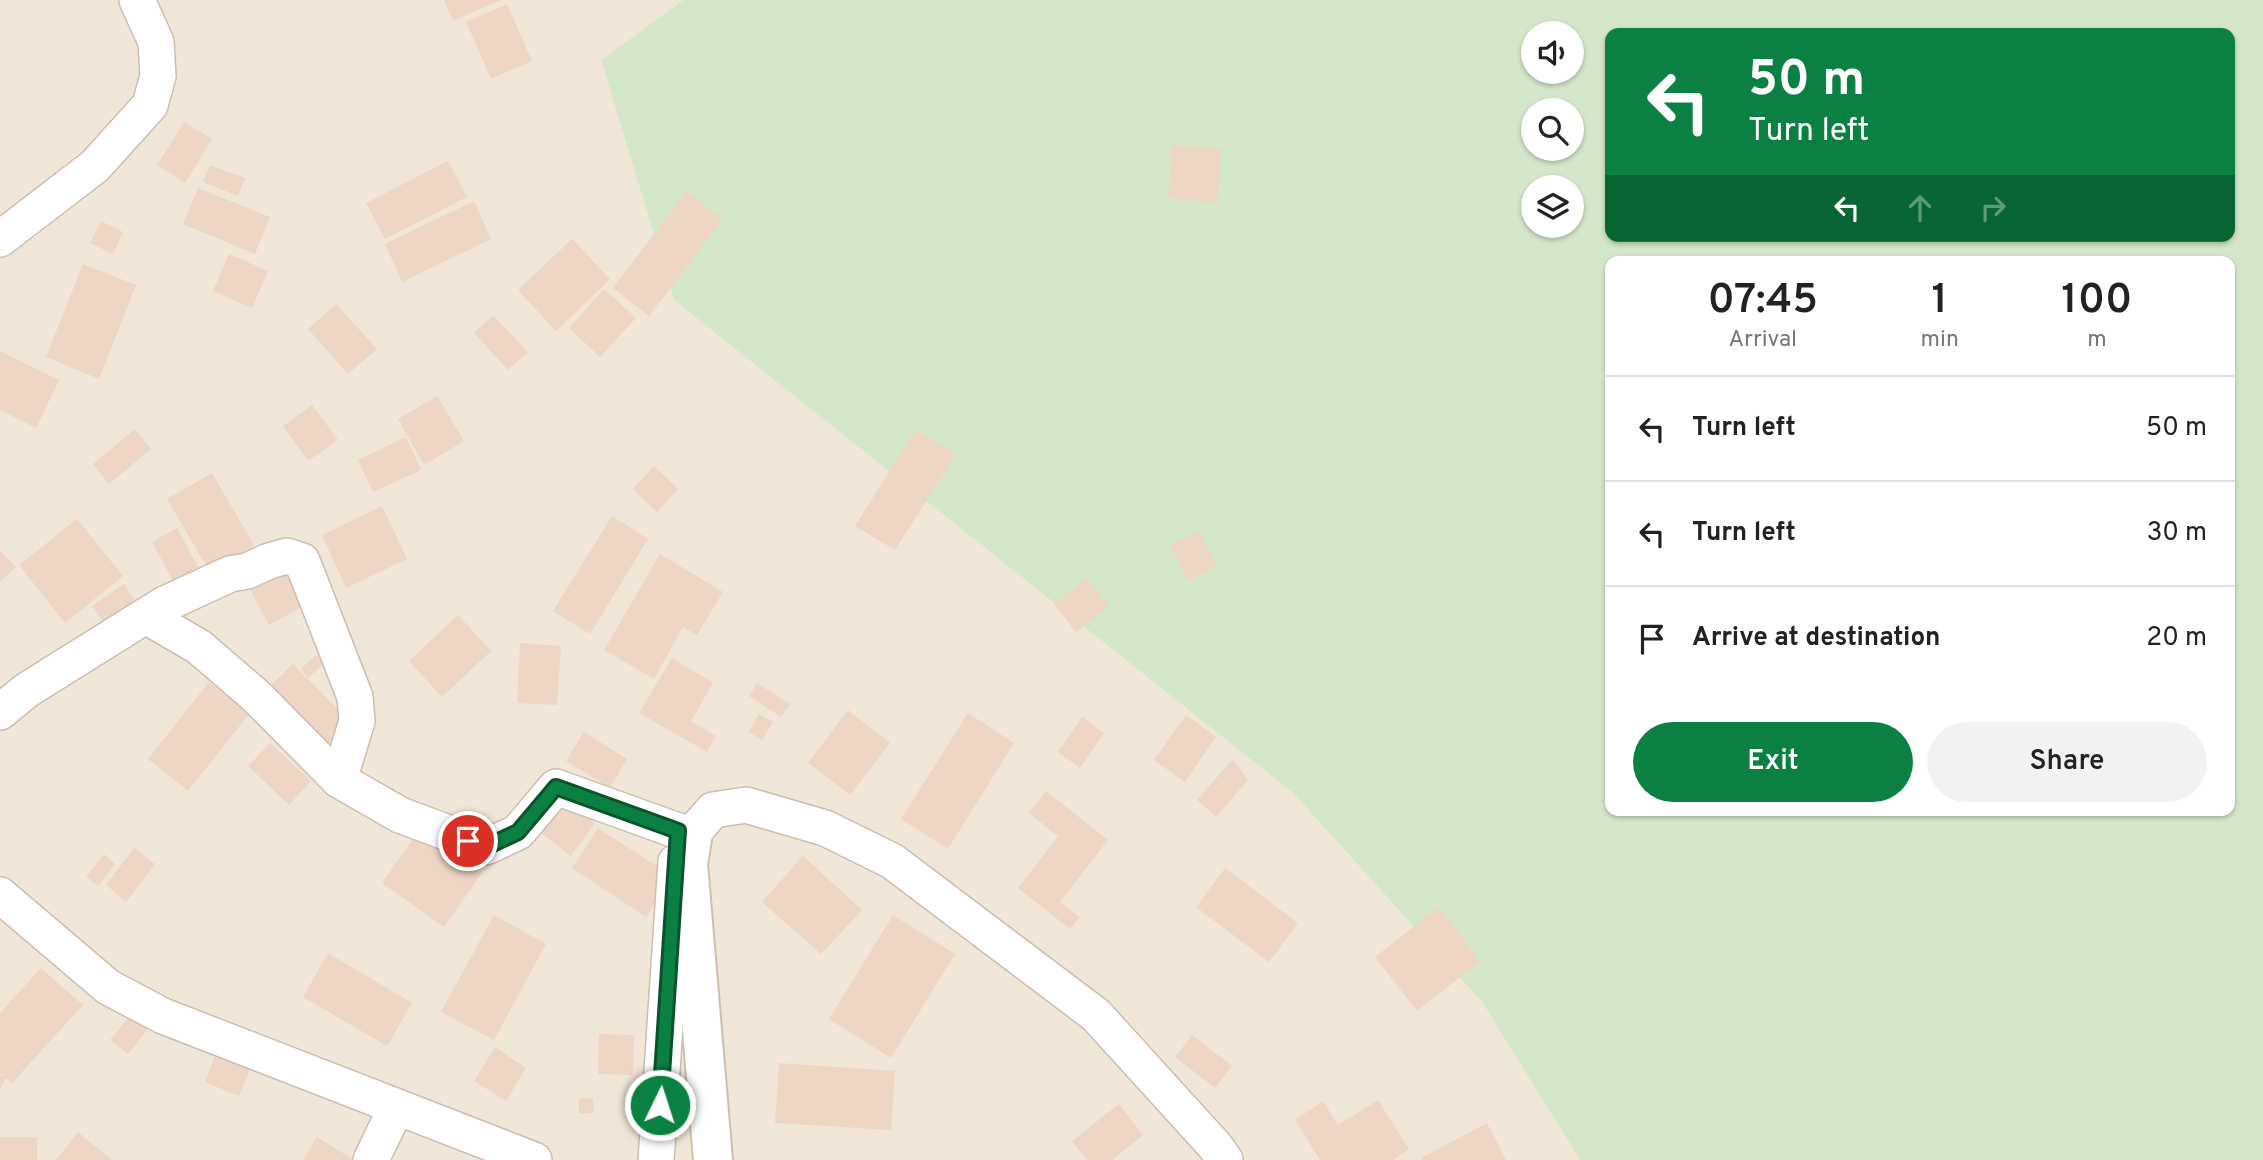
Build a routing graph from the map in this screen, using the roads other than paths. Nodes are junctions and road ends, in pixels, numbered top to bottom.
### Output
1 (137, 0) edge
2 (0, 239) edge
3 (146, 616) junction
4 (0, 712) edge
5 (339, 780) junction
6 (686, 832) junction
7 (0, 895) edge
8 (396, 1108) junction
9 (371, 1160) edge
10 (534, 1160) edge
11 (656, 1160) edge
12 (713, 1160) edge
13 (1225, 1160) edge

1 - 2 street
3 - 4 street
3 - 5 street
3 - 5 street
5 - 6 street
6 - 11 street
6 - 12 street
6 - 13 street
7 - 8 street
8 - 9 street
8 - 10 street

